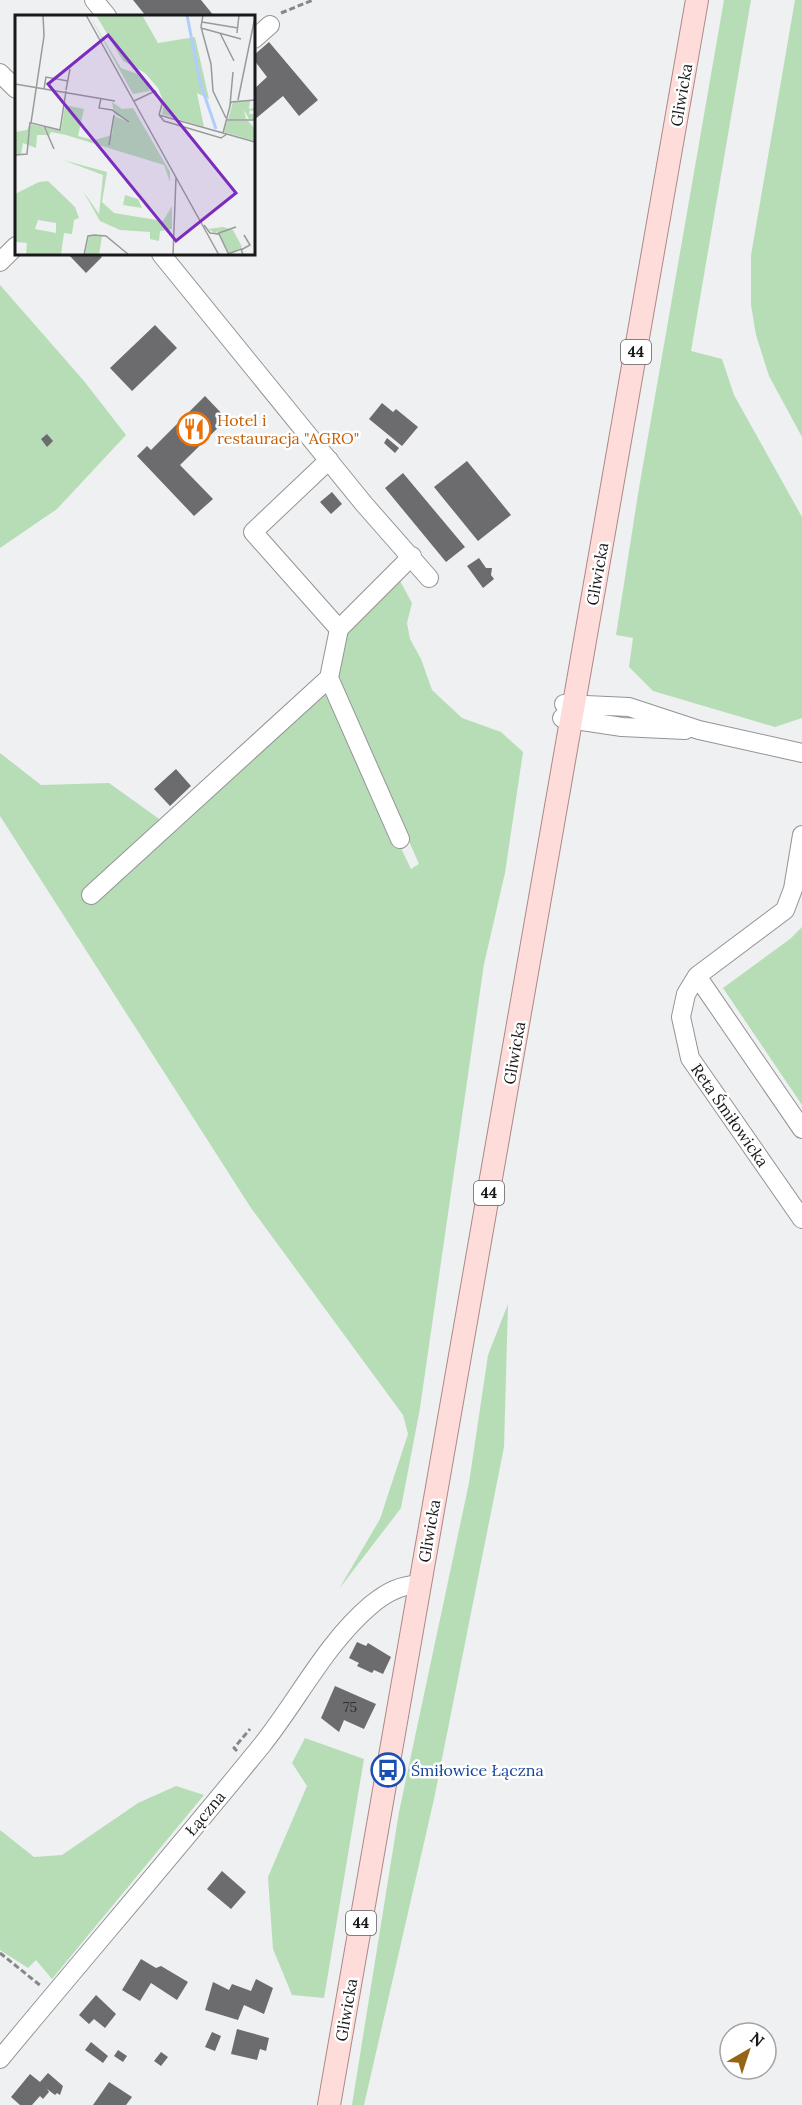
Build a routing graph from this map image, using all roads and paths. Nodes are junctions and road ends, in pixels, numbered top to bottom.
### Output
1 (94, 0) edge
2 (313, 0) edge
3 (697, 0) edge
4 (106, 15) edge
5 (270, 25) joint
6 (255, 38) edge
7 (0, 74) edge
8 (15, 88) edge
9 (15, 247) edge
10 (162, 255) edge
11 (0, 262) edge
12 (329, 460) junction
13 (412, 556) junction
14 (429, 578) dead end
15 (339, 629) junction
16 (328, 678) junction
17 (568, 712) junction
18 (802, 753) edge
19 (802, 835) edge
20 (400, 839) dead end
21 (91, 895) dead end
22 (697, 976) junction
23 (802, 1129) edge
24 (802, 1219) edge
25 (419, 1585) junction
26 (0, 1953) edge
27 (52, 1995) junction
28 (0, 2059) edge
29 (334, 2076) junction
30 (329, 2105) edge
31 (335, 2105) edge

1 - 4 street
2 - 5 path
3 - 17 main road, Gliwicka / 44
5 - 6 street
7 - 8 street
9 - 11 street
10 - 12 street
12 - 13 street
12 - 15 street
13 - 14 street
13 - 15 street
15 - 16 street
16 - 20 street
16 - 21 street
17 - 18 street
17 - 25 main road, Gliwicka / 44
19 - 22 street
22 - 23 street
22 - 24 street, Reta Śmiłowicka
25 - 27 street, Łączna
25 - 29 main road, Gliwicka / 44
26 - 27 path
27 - 28 street, Łączna
29 - 30 main road, Gliwicka / 44
29 - 31 street

